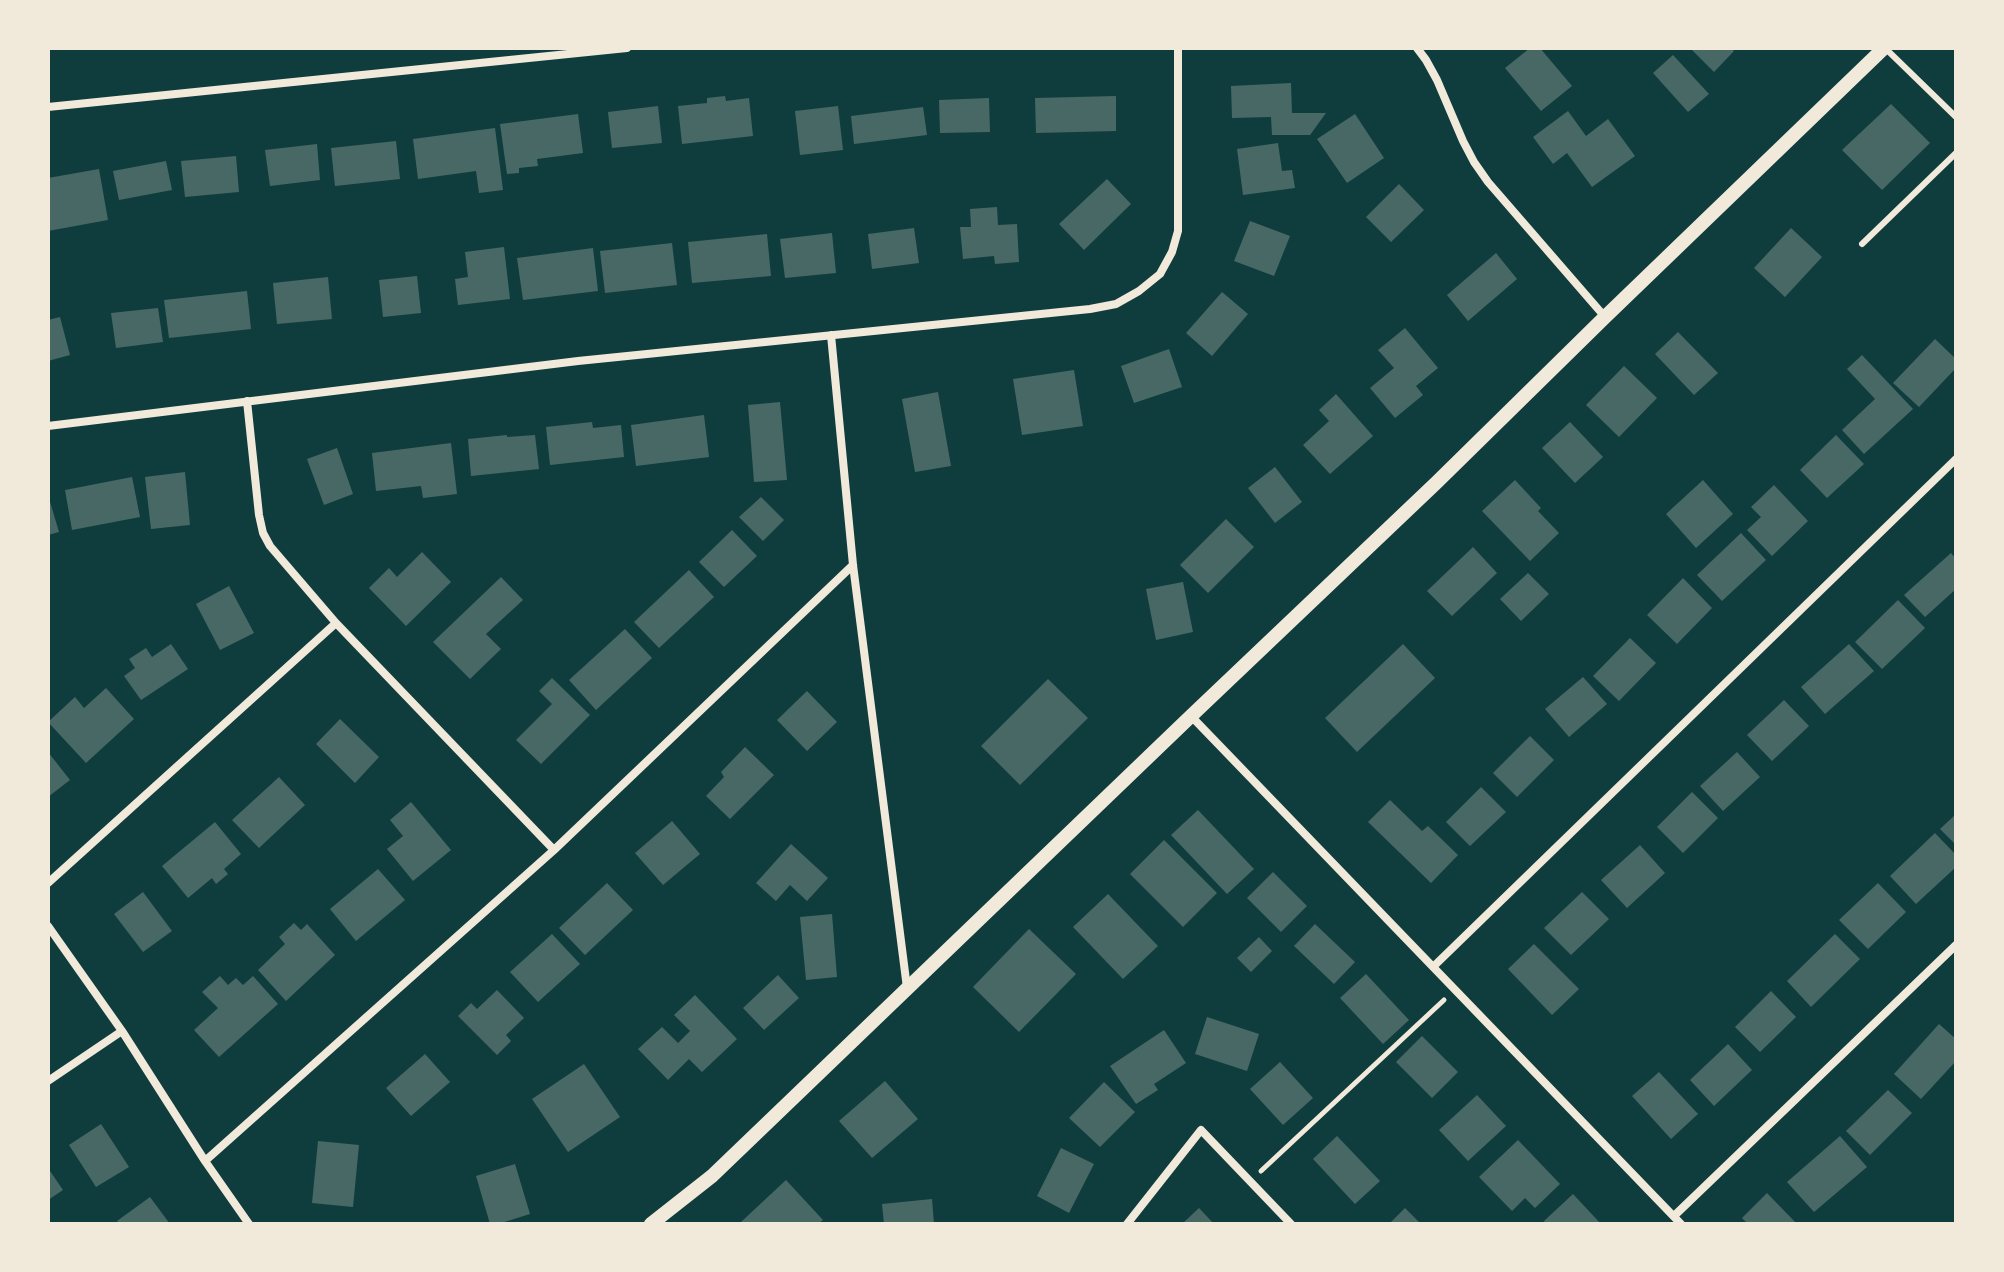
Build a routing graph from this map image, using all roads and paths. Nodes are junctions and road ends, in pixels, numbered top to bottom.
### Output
1 (627, 48) edge
2 (1178, 48) edge
3 (1417, 48) edge
4 (1884, 48) edge
5 (48, 107) edge
6 (1956, 117) edge
7 (1956, 153) edge
8 (1862, 244) dead end
9 (1605, 317) junction
10 (831, 335) junction
11 (247, 401) junction
12 (48, 426) edge
13 (1956, 459) edge
14 (853, 565) junction
15 (336, 623) junction
16 (1191, 716) junction
17 (554, 850) junction
18 (48, 883) edge
19 (48, 926) edge
20 (1956, 945) edge
21 (1434, 966) junction
22 (907, 988) junction
23 (1456, 989) junction
24 (122, 1031) junction
25 (48, 1081) edge
26 (205, 1161) junction
27 (1249, 1181) junction
28 (1674, 1216) junction
29 (249, 1224) edge
30 (651, 1224) edge
31 (1127, 1224) edge
32 (1291, 1224) edge
33 (1681, 1224) edge

1 - 5 street
2 - 10 street
3 - 9 street
4 - 6 lane
4 - 9 street
7 - 8 lane
9 - 16 street
10 - 11 street
10 - 14 street
11 - 12 street
11 - 15 street
13 - 21 street
14 - 17 street
14 - 22 street
15 - 17 street
15 - 18 street
16 - 21 street
16 - 22 street
17 - 26 street
19 - 24 street
20 - 28 street
21 - 23 street
22 - 30 street
23 - 27 path
23 - 28 street
24 - 25 street
24 - 26 street
26 - 29 street
27 - 31 street
27 - 32 street
28 - 33 street

